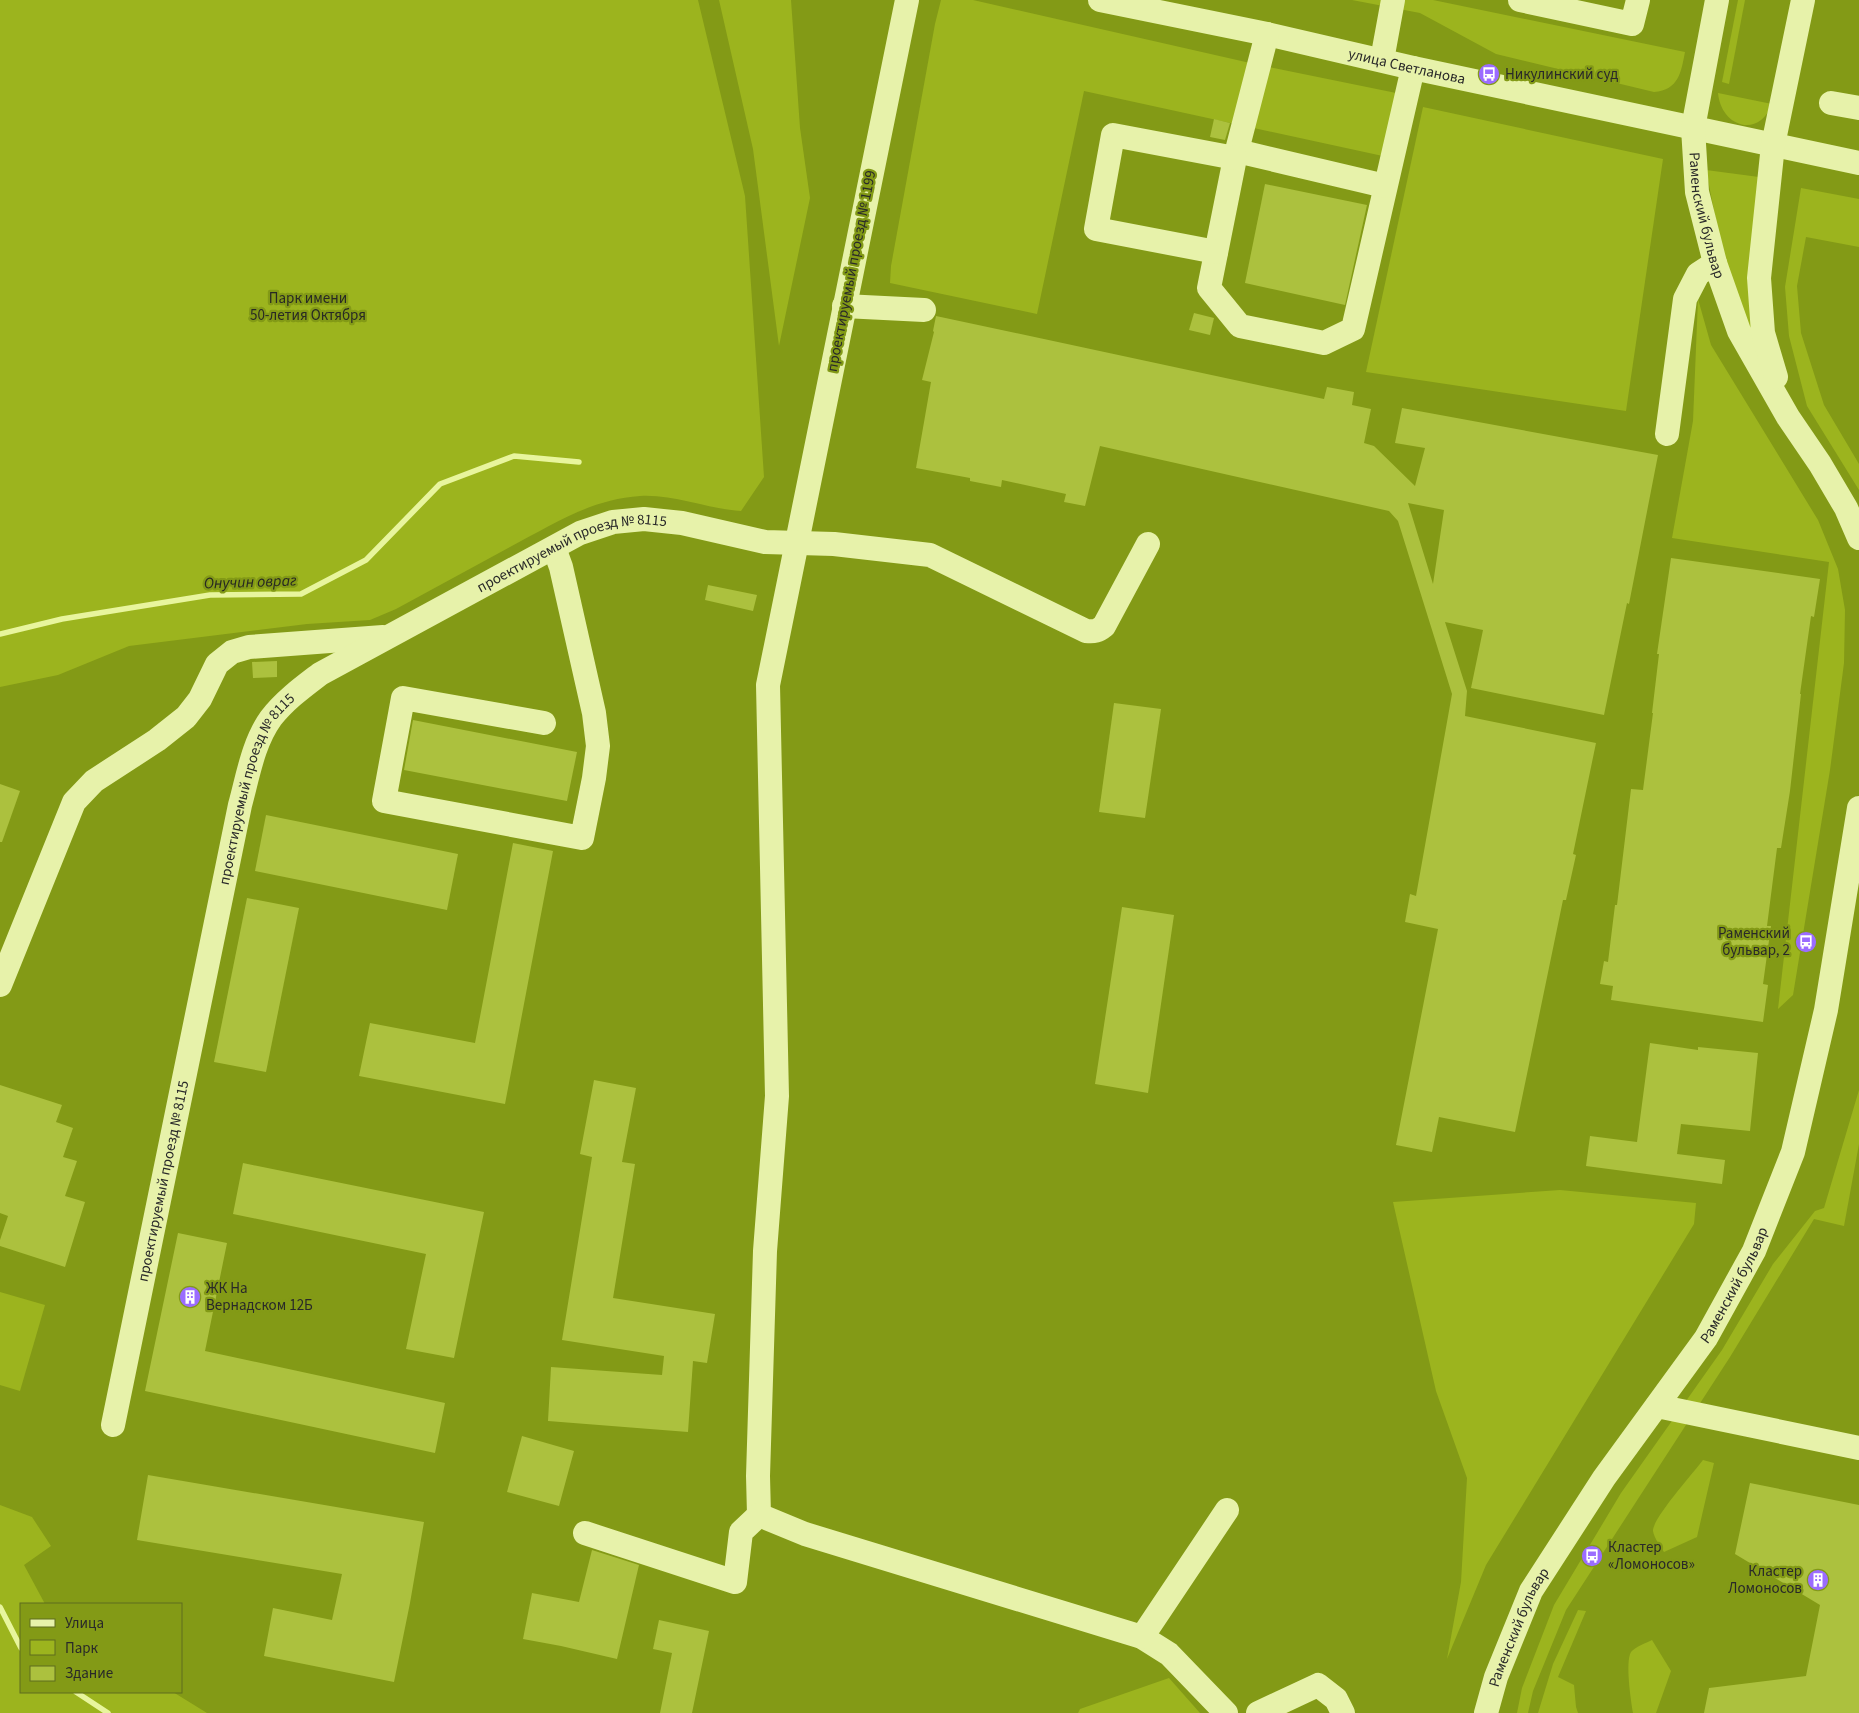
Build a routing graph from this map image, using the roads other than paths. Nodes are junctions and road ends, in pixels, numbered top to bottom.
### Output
1 (906, 0) edge
2 (1100, 0) edge
3 (1393, 0) edge
4 (1520, 0) edge
5 (1638, 0) edge
6 (1717, 0) edge
7 (1803, 0) edge
8 (1267, 34) junction
9 (1382, 60) junction
10 (1413, 68) junction
11 (1831, 103) dead end
12 (1859, 108) edge
13 (1693, 128) junction
14 (1773, 145) junction
15 (1236, 154) junction
16 (1859, 162) edge
17 (1385, 186) junction
18 (1216, 252) junction
19 (1715, 263) junction
20 (844, 306) junction
21 (924, 310) dead end
22 (1788, 417) junction
23 (1667, 434) dead end
24 (1859, 538) edge
25 (796, 543) junction
26 (1148, 544) dead end
27 (554, 548) junction
28 (392, 636) junction
29 (544, 723) dead end
30 (1859, 808) edge
31 (0, 985) edge
32 (1657, 1406) junction
33 (113, 1425) dead end
34 (1859, 1448) edge
35 (1227, 1510) dead end
36 (759, 1515) junction
37 (585, 1533) dead end
38 (1142, 1637) junction
39 (1226, 1713) edge
40 (1258, 1713) edge
41 (1343, 1713) edge
42 (1486, 1713) edge

1 - 20 street, проектируемый проезд № 1199
2 - 8 street, улица Светланова
3 - 9 street
4 - 5 street
6 - 13 street, Раменский бульвар
7 - 14 street, Раменский бульвар
8 - 9 street, улица Светланова
8 - 15 street
9 - 10 street, улица Светланова
10 - 13 street, улица Светланова
10 - 17 street
11 - 12 street
13 - 14 street, улица Светланова
13 - 19 street, Раменский бульвар
14 - 16 street, улица Светланова
14 - 22 street, Раменский бульвар
15 - 17 street
15 - 18 street
15 - 18 street
17 - 18 street
19 - 22 street, Раменский бульвар
19 - 23 street
20 - 21 street
20 - 25 street, проектируемый проезд № 1199
22 - 24 street, Раменский бульвар
25 - 26 street, проектируемый проезд № 8115
25 - 27 street, проектируемый проезд № 8115
25 - 36 street, проектируемый проезд № 1199
27 - 28 street, проектируемый проезд № 8115
27 - 29 street
28 - 31 street
28 - 33 street, проектируемый проезд № 8115
30 - 32 street, Раменский бульвар
32 - 34 street
32 - 42 street, Раменский бульвар
35 - 38 street
36 - 37 street
36 - 38 street
38 - 39 street
40 - 41 street

